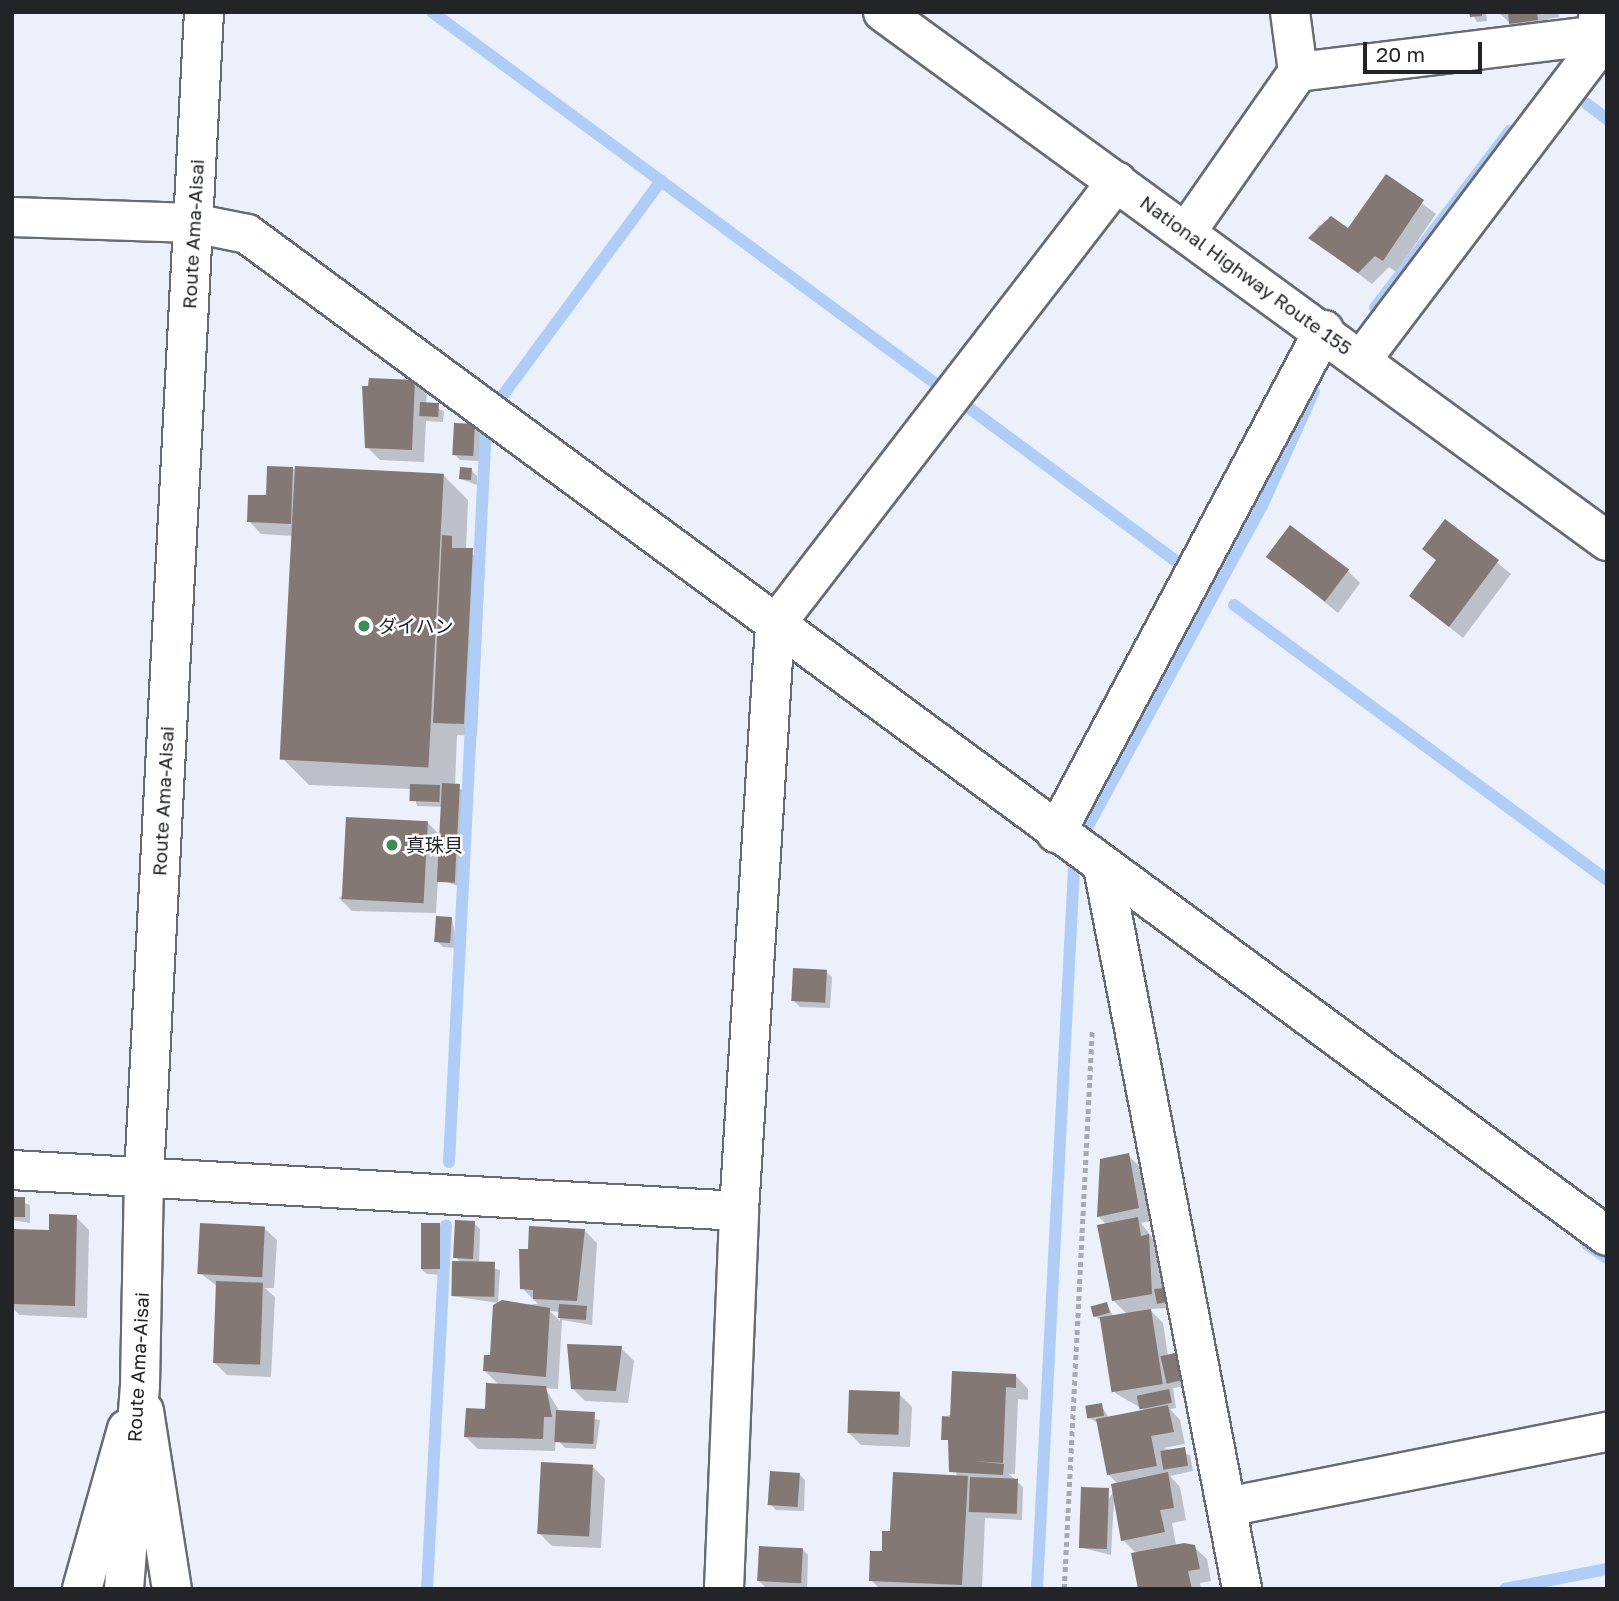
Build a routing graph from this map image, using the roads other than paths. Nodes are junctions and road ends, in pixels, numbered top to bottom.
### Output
1 (204, 12) edge
2 (883, 12) edge
3 (1290, 12) edge
4 (1602, 27) edge
5 (1298, 72) junction
6 (1117, 181) junction
7 (12, 217) edge
8 (193, 223) junction
9 (1187, 231) junction
10 (1324, 330) junction
11 (1362, 359) junction
12 (1607, 541) edge
13 (775, 625) junction
14 (1059, 834) junction
15 (1103, 867) junction
16 (12, 1170) edge
17 (144, 1176) junction
18 (739, 1211) junction
19 (1607, 1236) edge
20 (140, 1385) junction
21 (1607, 1432) edge
22 (1227, 1507) junction
23 (82, 1589) edge
24 (124, 1589) edge
25 (172, 1589) edge
26 (724, 1589) edge
27 (1242, 1589) edge

1 - 8 main road, Route Ama-Aisai
2 - 6 main road, National Highway Route 155
3 - 5 main road
4 - 5 main road
4 - 11 main road
5 - 9 main road
6 - 9 main road, National Highway Route 155
6 - 13 main road
7 - 8 main road
8 - 13 main road
8 - 17 main road, Route Ama-Aisai
9 - 10 main road, National Highway Route 155
10 - 11 main road, National Highway Route 155
10 - 14 main road
11 - 12 main road, National Highway Route 155
13 - 14 main road
13 - 18 main road
14 - 15 main road
15 - 19 main road
15 - 22 main road
16 - 17 main road
17 - 18 main road
17 - 20 main road, Route Ama-Aisai
18 - 26 main road
20 - 23 main road
20 - 24 main road, Route Ama-Aisai
20 - 25 main road
21 - 22 main road
22 - 27 main road

